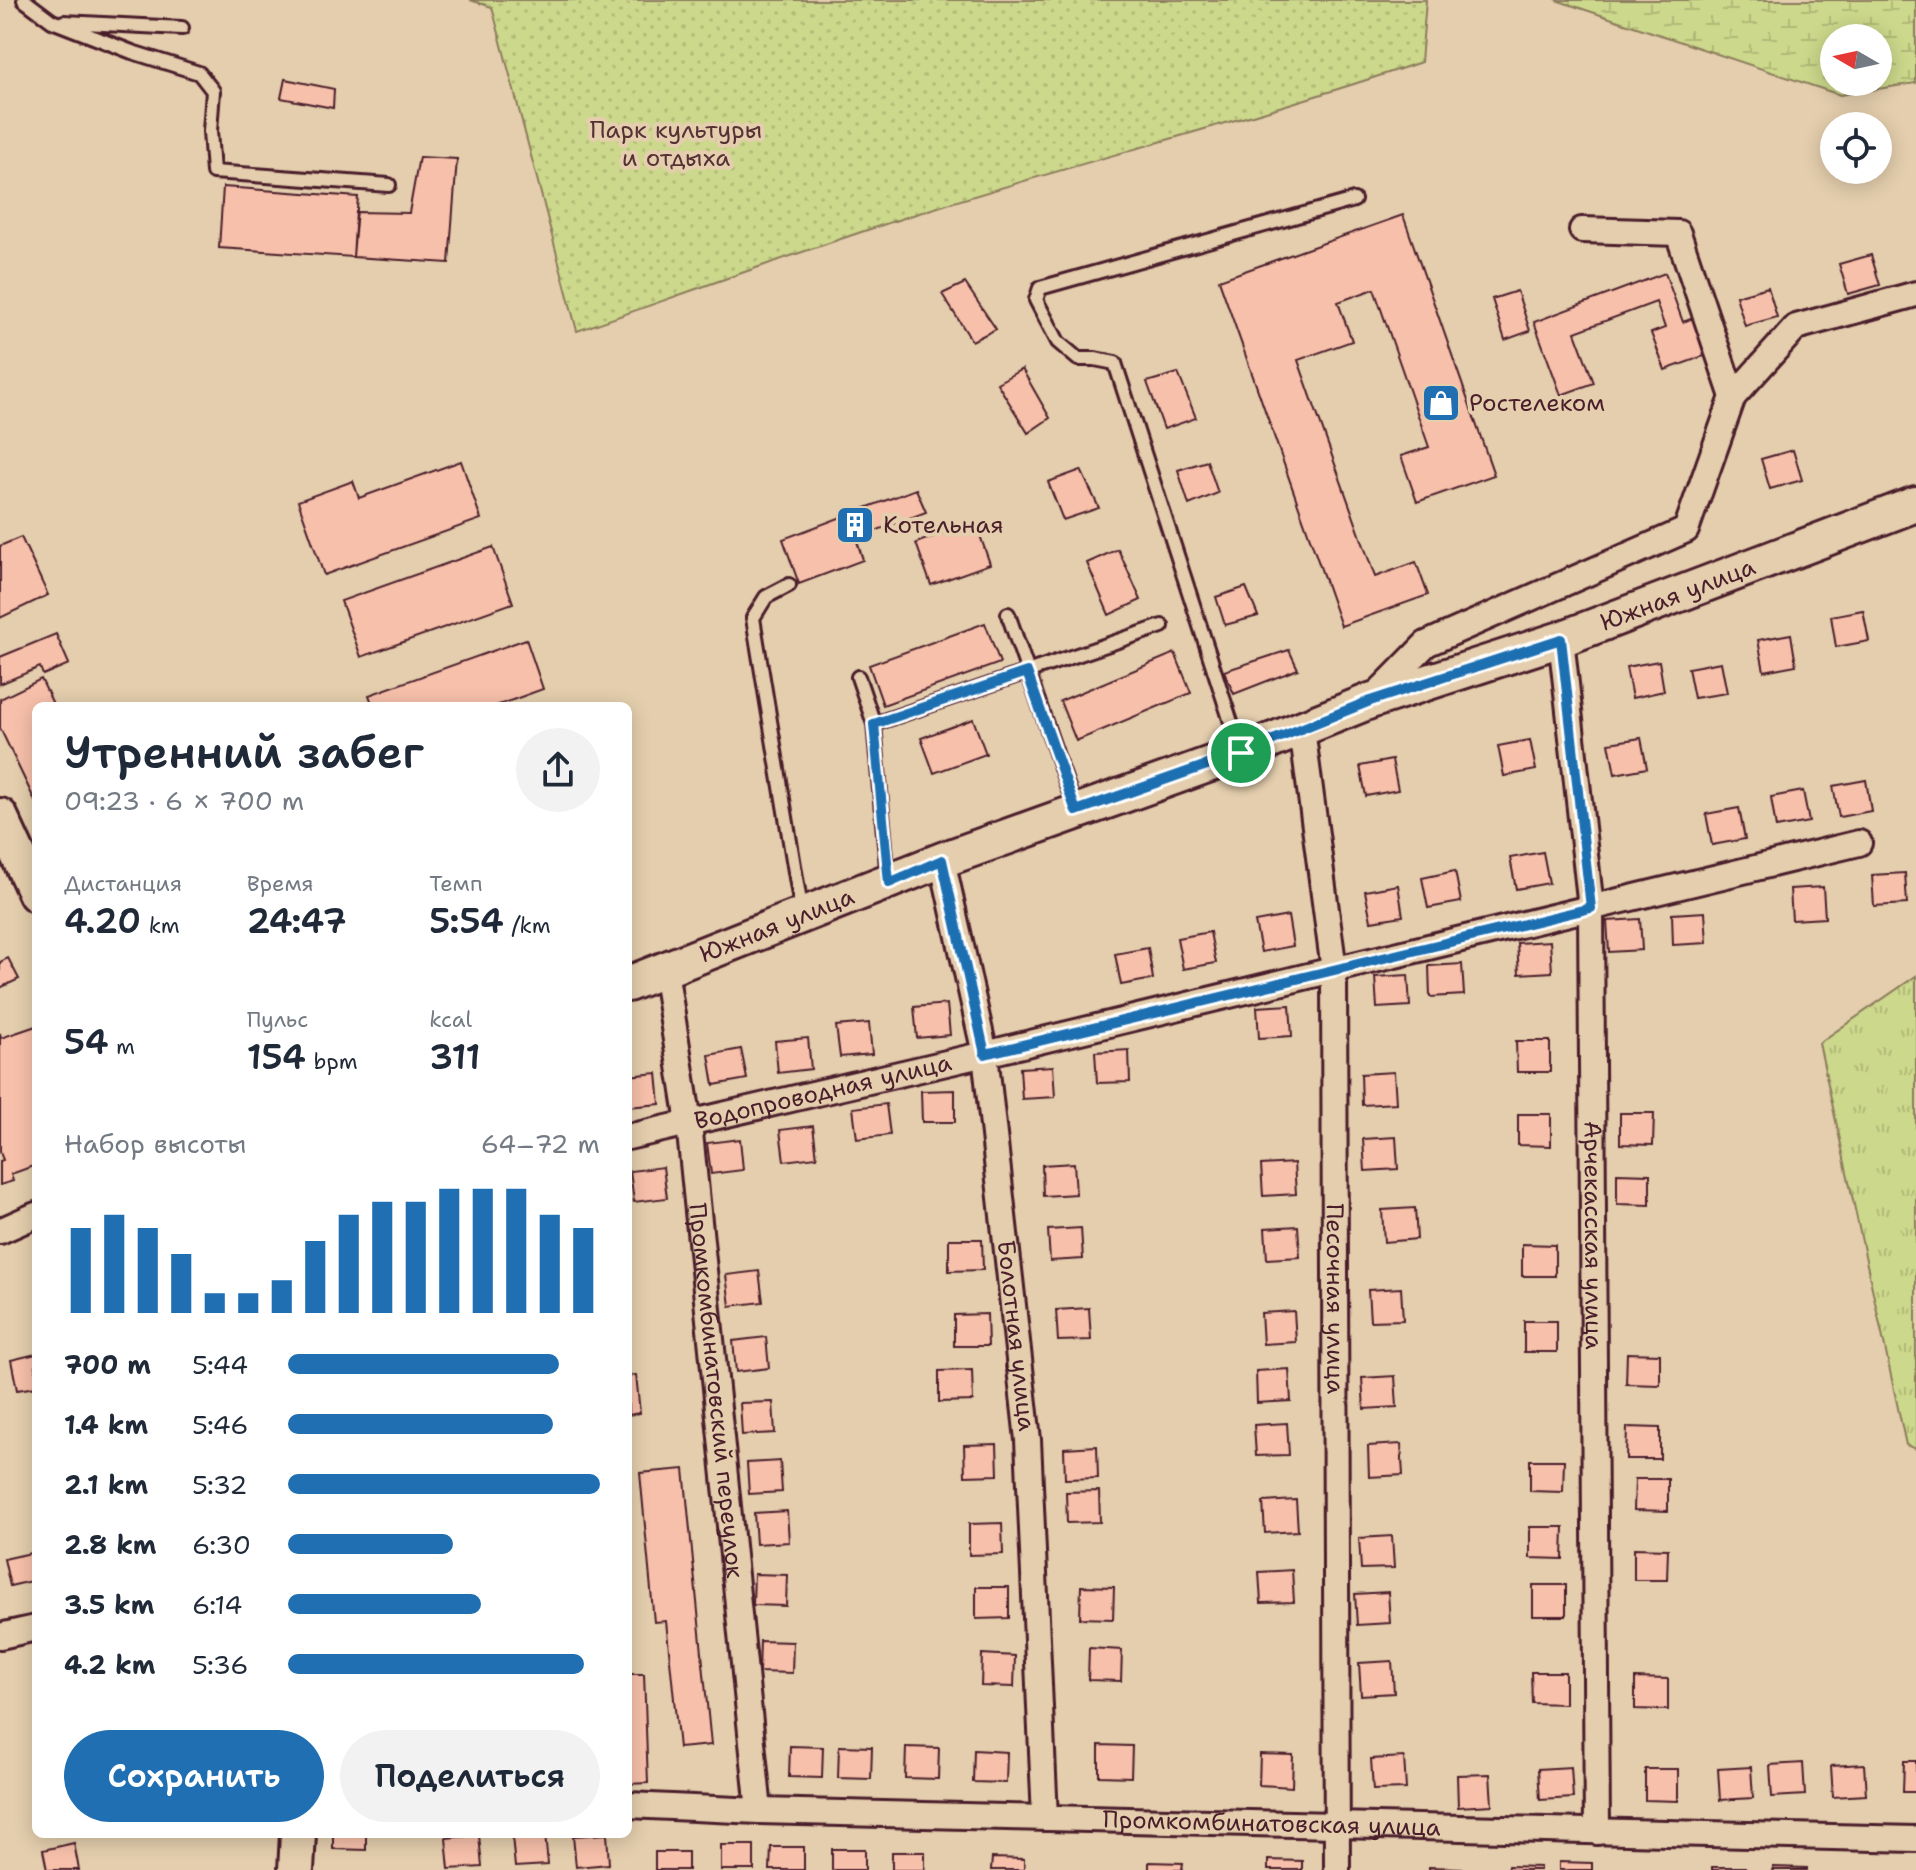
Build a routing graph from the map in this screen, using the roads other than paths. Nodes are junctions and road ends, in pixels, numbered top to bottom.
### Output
1 (24, 0) edge
2 (52, 21) junction
3 (182, 28) dead end
4 (389, 185) dead end
5 (1354, 200) dead end
6 (1582, 230) dead end
7 (1916, 294) edge
8 (1733, 397) junction
9 (1916, 504) edge
10 (789, 585) dead end
11 (1008, 614) dead end
12 (1162, 626) dead end
13 (1561, 639) junction
14 (1027, 672) junction
15 (858, 677) dead end
16 (1370, 701) junction
17 (874, 724) junction
18 (1302, 729) junction
19 (1241, 753) junction
20 (1076, 811) junction
21 (0, 816) edge
22 (1859, 843) dead end
23 (942, 860) junction
24 (889, 883) junction
25 (32, 885) edge
26 (1591, 908) junction
27 (802, 917) junction
28 (665, 970) junction
29 (1334, 970) junction
30 (632, 982) edge
31 (985, 1054) junction
32 (689, 1123) junction
33 (632, 1136) edge
34 (32, 1217) edge
35 (0, 1231) edge
36 (32, 1629) edge
37 (0, 1636) edge
38 (632, 1805) edge
39 (759, 1811) junction
40 (1045, 1818) junction
41 (1337, 1825) junction
42 (1597, 1832) junction
43 (298, 1838) edge
44 (1916, 1839) edge
45 (296, 1870) edge
46 (1337, 1870) edge

1 - 2 lane
2 - 3 lane
2 - 4 lane
5 - 19 lane
6 - 8 street
7 - 8 street
8 - 16 street
9 - 13 street, Южная улица
10 - 27 lane
11 - 14 lane
12 - 14 lane
13 - 16 street, Южная улица
13 - 26 street, Арчекасская улица
14 - 17 lane
14 - 20 lane
15 - 17 lane
16 - 18 street, Южная улица
17 - 24 lane
18 - 19 street, Южная улица
18 - 29 street, Песочная улица
19 - 20 street, Южная улица
20 - 23 street, Южная улица
21 - 25 street
22 - 26 street, Водопроводная улица
23 - 24 street, Южная улица
23 - 31 street, Болотная улица
24 - 27 street, Южная улица
26 - 29 street, Водопроводная улица
26 - 42 street, Арчекасская улица
27 - 28 street, Южная улица
28 - 30 street, Южная улица
28 - 32 street, Промкомбинатовский переулок
29 - 31 street, Водопроводная улица
29 - 41 street, Песочная улица
31 - 32 street, Водопроводная улица
31 - 40 street, Болотная улица
32 - 33 street, Водопроводная улица
32 - 39 street, Промкомбинатовский переулок
34 - 35 street
36 - 37 street
38 - 39 street, Промкомбинатовская улица
39 - 40 street, Промкомбинатовская улица
40 - 41 street, Промкомбинатовская улица
41 - 42 street, Промкомбинатовская улица
41 - 46 street, Песочная улица
42 - 44 street, Промкомбинатовская улица
43 - 45 street

